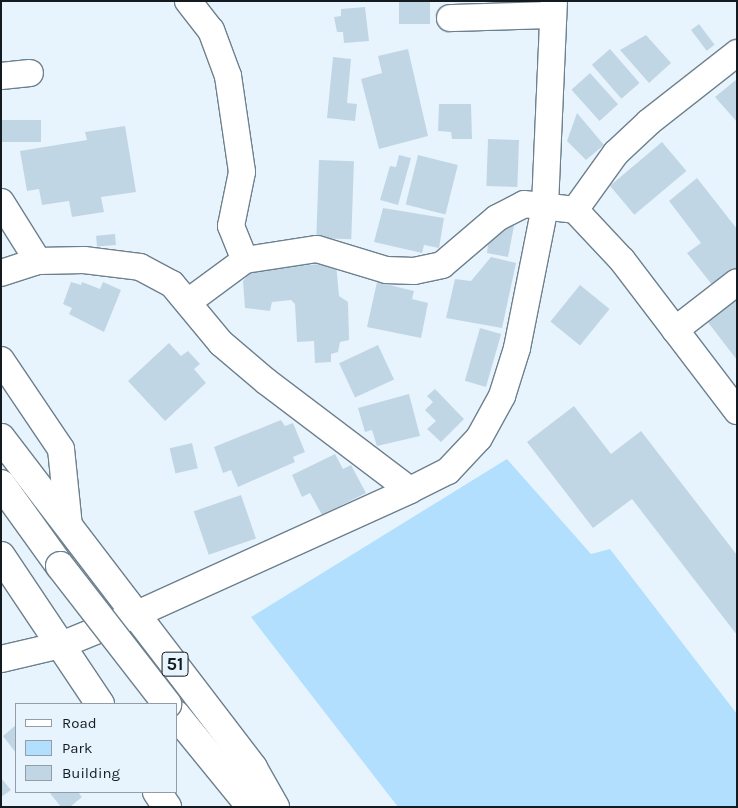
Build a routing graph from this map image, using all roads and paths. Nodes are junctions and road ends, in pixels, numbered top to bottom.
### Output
1 (188, 1) edge
2 (554, 8) edge
3 (450, 18) dead end
4 (737, 53) edge
5 (30, 74) dead end
6 (1, 76) edge
7 (1, 202) edge
8 (545, 206) junction
9 (575, 210) junction
10 (245, 260) junction
11 (38, 261) junction
12 (6, 271) edge
13 (737, 282) edge
14 (188, 302) junction
15 (675, 330) junction
16 (1, 360) edge
17 (737, 410) edge
18 (1, 438) edge
19 (1, 484) edge
20 (410, 490) junction
21 (69, 526) junction
22 (1, 556) edge
23 (137, 614) junction
24 (60, 645) junction
25 (1, 659) edge
26 (99, 703) edge
27 (167, 703) edge
28 (178, 717) edge
29 (158, 793) edge
30 (167, 807) edge
31 (251, 807) edge
32 (275, 807) edge

1 - 10 street
2 - 3 street
2 - 8 street
4 - 9 street
5 - 6 street
7 - 11 street
8 - 9 street
8 - 10 street
8 - 20 street
9 - 15 street
10 - 14 street
11 - 12 street
11 - 14 street
13 - 15 street
14 - 20 street
15 - 17 street
16 - 21 street
18 - 21 main road, 51
19 - 27 main road, 51, bridge
20 - 23 street
21 - 23 main road, 51
22 - 24 main road
23 - 24 street
23 - 32 main road, 51
24 - 25 street
24 - 26 main road
28 - 31 main road
29 - 30 main road

